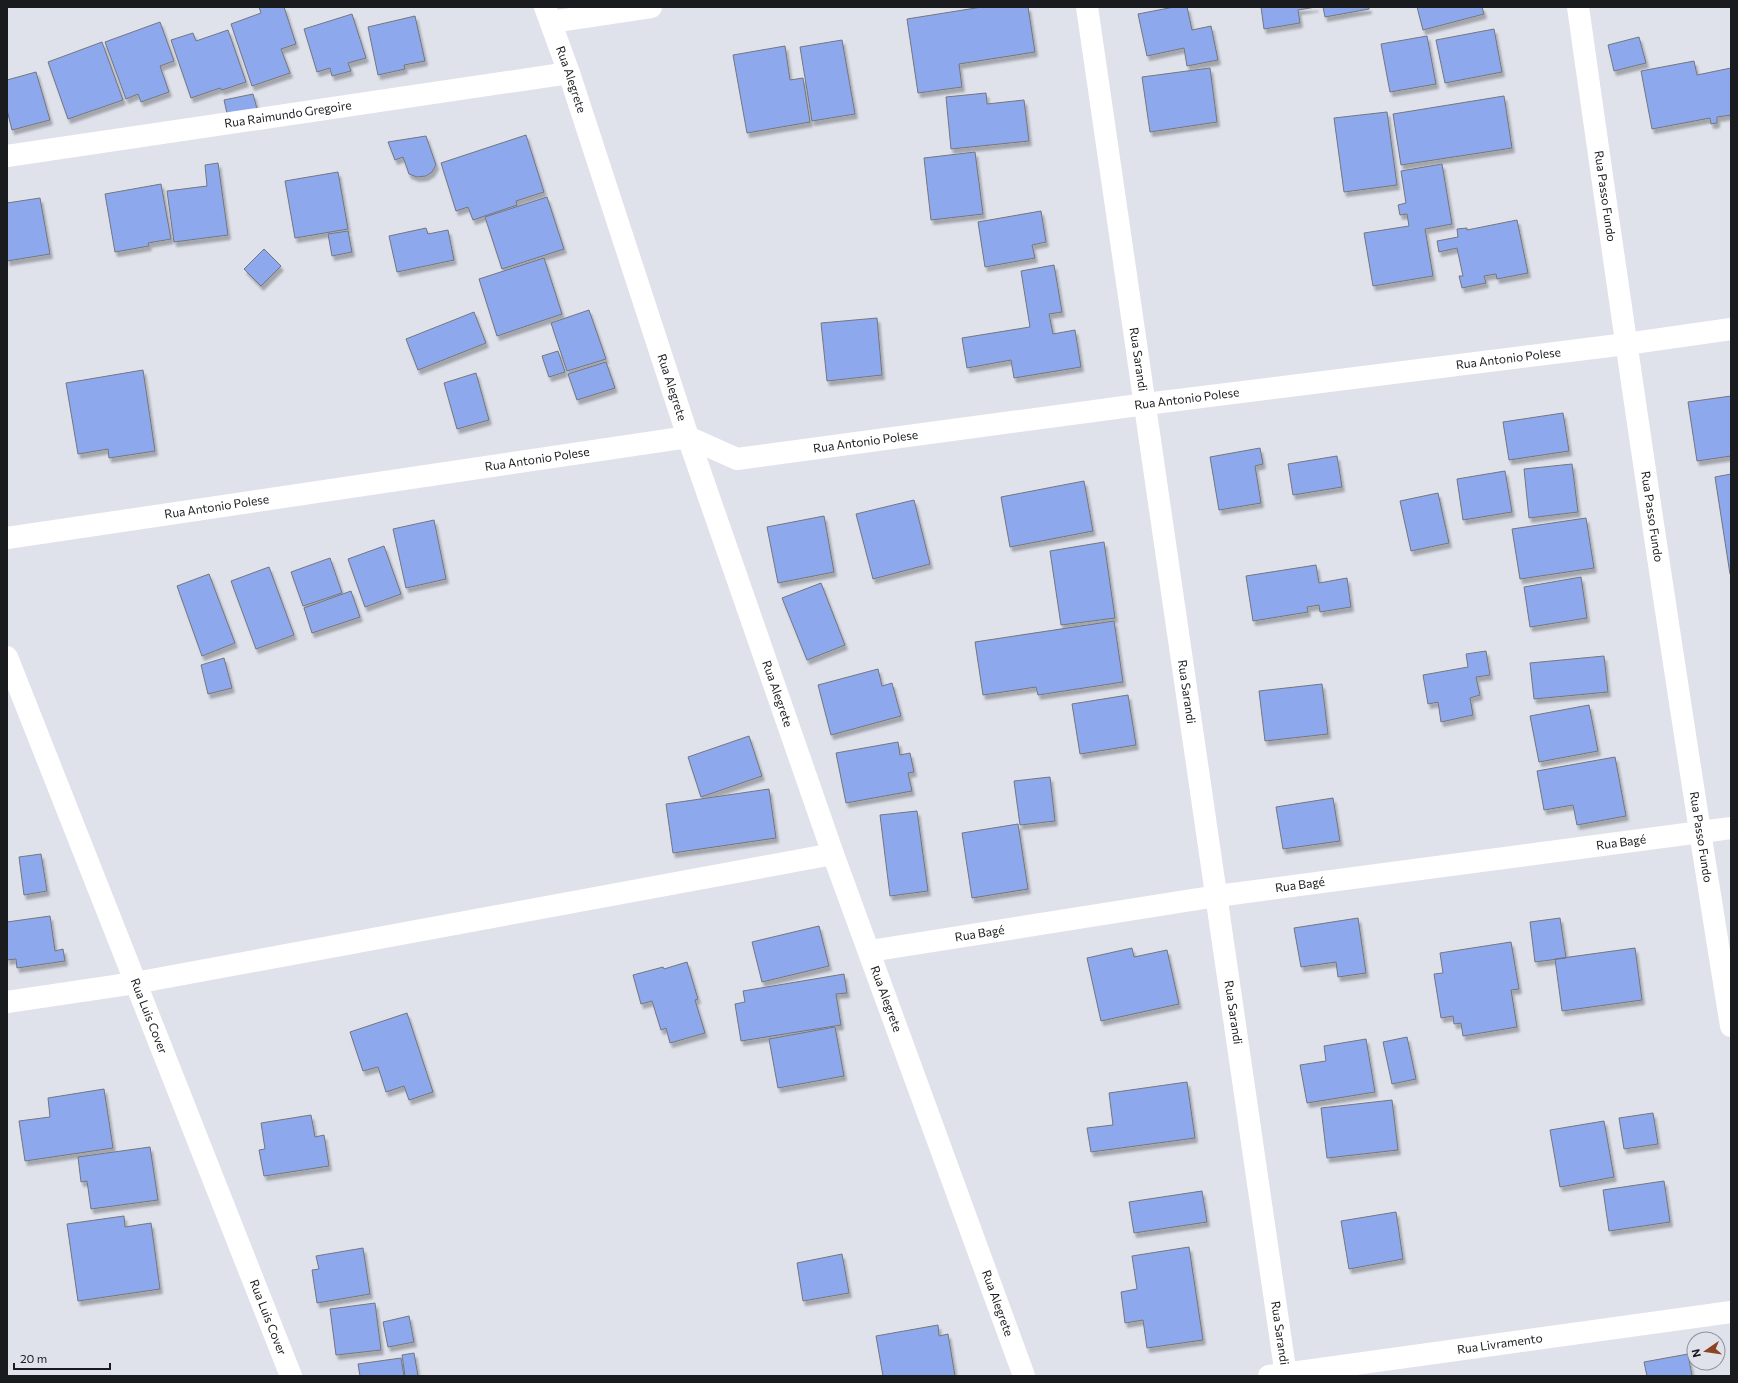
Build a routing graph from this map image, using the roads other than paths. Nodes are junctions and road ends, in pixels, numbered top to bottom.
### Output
1 (651, 7) edge
2 (1088, 7) edge
3 (1578, 7) edge
4 (548, 15) edge
5 (569, 73) junction
6 (7, 156) edge
7 (1731, 329) edge
8 (1626, 344) junction
9 (1146, 404) junction
10 (688, 437) junction
11 (7, 538) edge
12 (7, 657) edge
13 (1731, 828) edge
14 (1700, 831) junction
15 (833, 854) junction
16 (1217, 896) junction
17 (870, 951) junction
18 (135, 983) junction
19 (7, 1002) edge
20 (1731, 1026) edge
21 (1731, 1312) edge
22 (1280, 1375) edge
23 (291, 1376) edge
24 (1024, 1376) edge

1 - 4 street
2 - 9 street, Rua Sarandi
3 - 8 street, Rua Passo Fundo
4 - 5 street, Rua Alegrete
5 - 6 street, Rua Raimundo Gregoire
5 - 10 street, Rua Alegrete
7 - 8 street, Rua Antonio Polese
8 - 9 street, Rua Antonio Polese
8 - 14 street, Rua Passo Fundo
9 - 10 street, Rua Antonio Polese
9 - 16 street, Rua Sarandi
10 - 11 street, Rua Antonio Polese
10 - 15 street, Rua Alegrete
12 - 18 street, Rua Luis Cover
13 - 14 street, Rua Bagé
14 - 16 street, Rua Bagé
14 - 20 street, Rua Passo Fundo
15 - 17 street, Rua Alegrete
15 - 18 street
16 - 17 street, Rua Bagé
16 - 22 street, Rua Sarandi
17 - 24 street, Rua Alegrete
18 - 19 street
18 - 23 street, Rua Luis Cover
21 - 22 street, Rua Livramento

